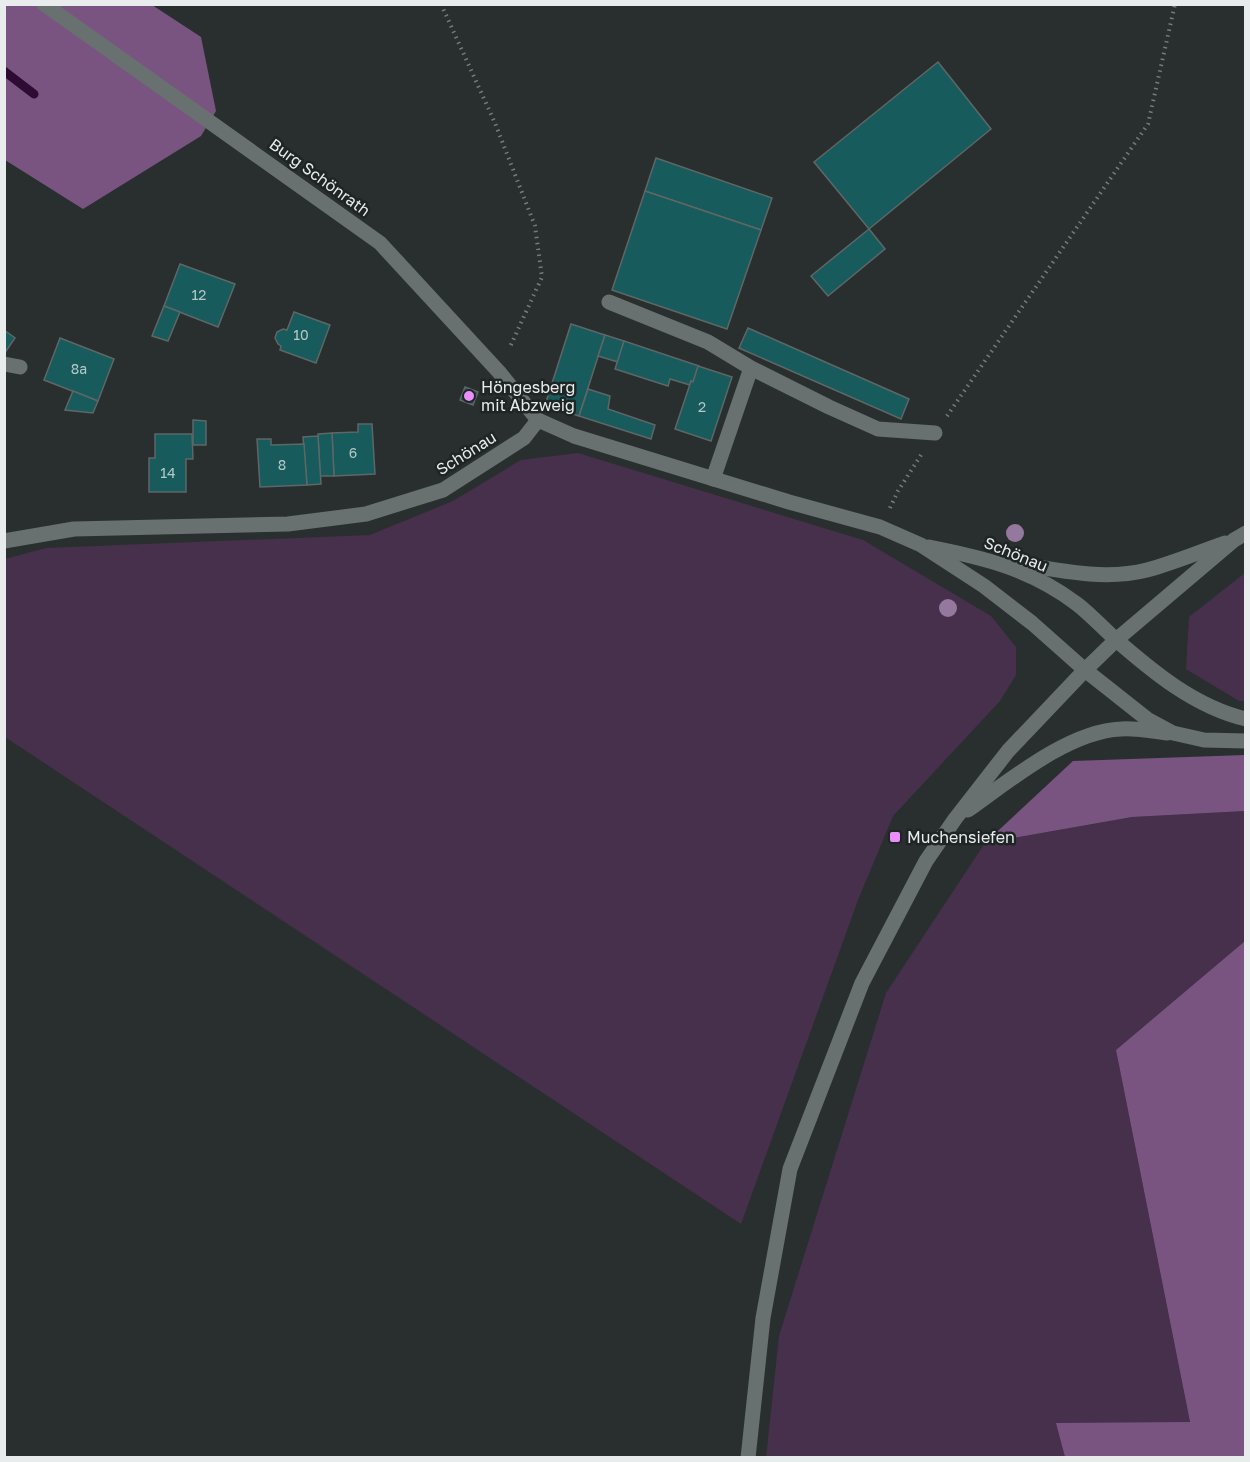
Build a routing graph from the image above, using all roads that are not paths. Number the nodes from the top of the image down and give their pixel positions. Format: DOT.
graph roads {
  1 [pos="44,4"];
  2 [pos="609,302"];
  3 [pos="751,368"];
  4 [pos="538,420"];
  5 [pos="935,433"];
  6 [pos="713,478"];
  7 [pos="1240,537"];
  8 [pos="4,541"];
  9 [pos="921,545"];
  10 [pos="985,558"];
  11 [pos="1116,640"];
  12 [pos="1085,670"];
  13 [pos="1245,719"];
  14 [pos="1173,733"];
  15 [pos="1245,741"];
  16 [pos="955,819"];
  17 [pos="748,1458"];
  1 -- 4 [label="street, Burg Schönrath"];
  2 -- 3 [label="street"];
  3 -- 5 [label="street"];
  3 -- 6 [label="street"];
  4 -- 6 [label="street, Schönau"];
  4 -- 8 [label="street, Schönau"];
  6 -- 9 [label="street, Schönau"];
  7 -- 10 [label="street"];
  7 -- 11 [label="street"];
  9 -- 10 [label="street, Schönau"];
  9 -- 12 [label="street, Schönau"];
  10 -- 11 [label="street, Schönau"];
  11 -- 12 [label="street"];
  11 -- 13 [label="street, Schönau"];
  12 -- 14 [label="street, Schönau"];
  12 -- 16 [label="street"];
  14 -- 15 [label="street"];
  14 -- 16 [label="street"];
  16 -- 17 [label="street"];
}
